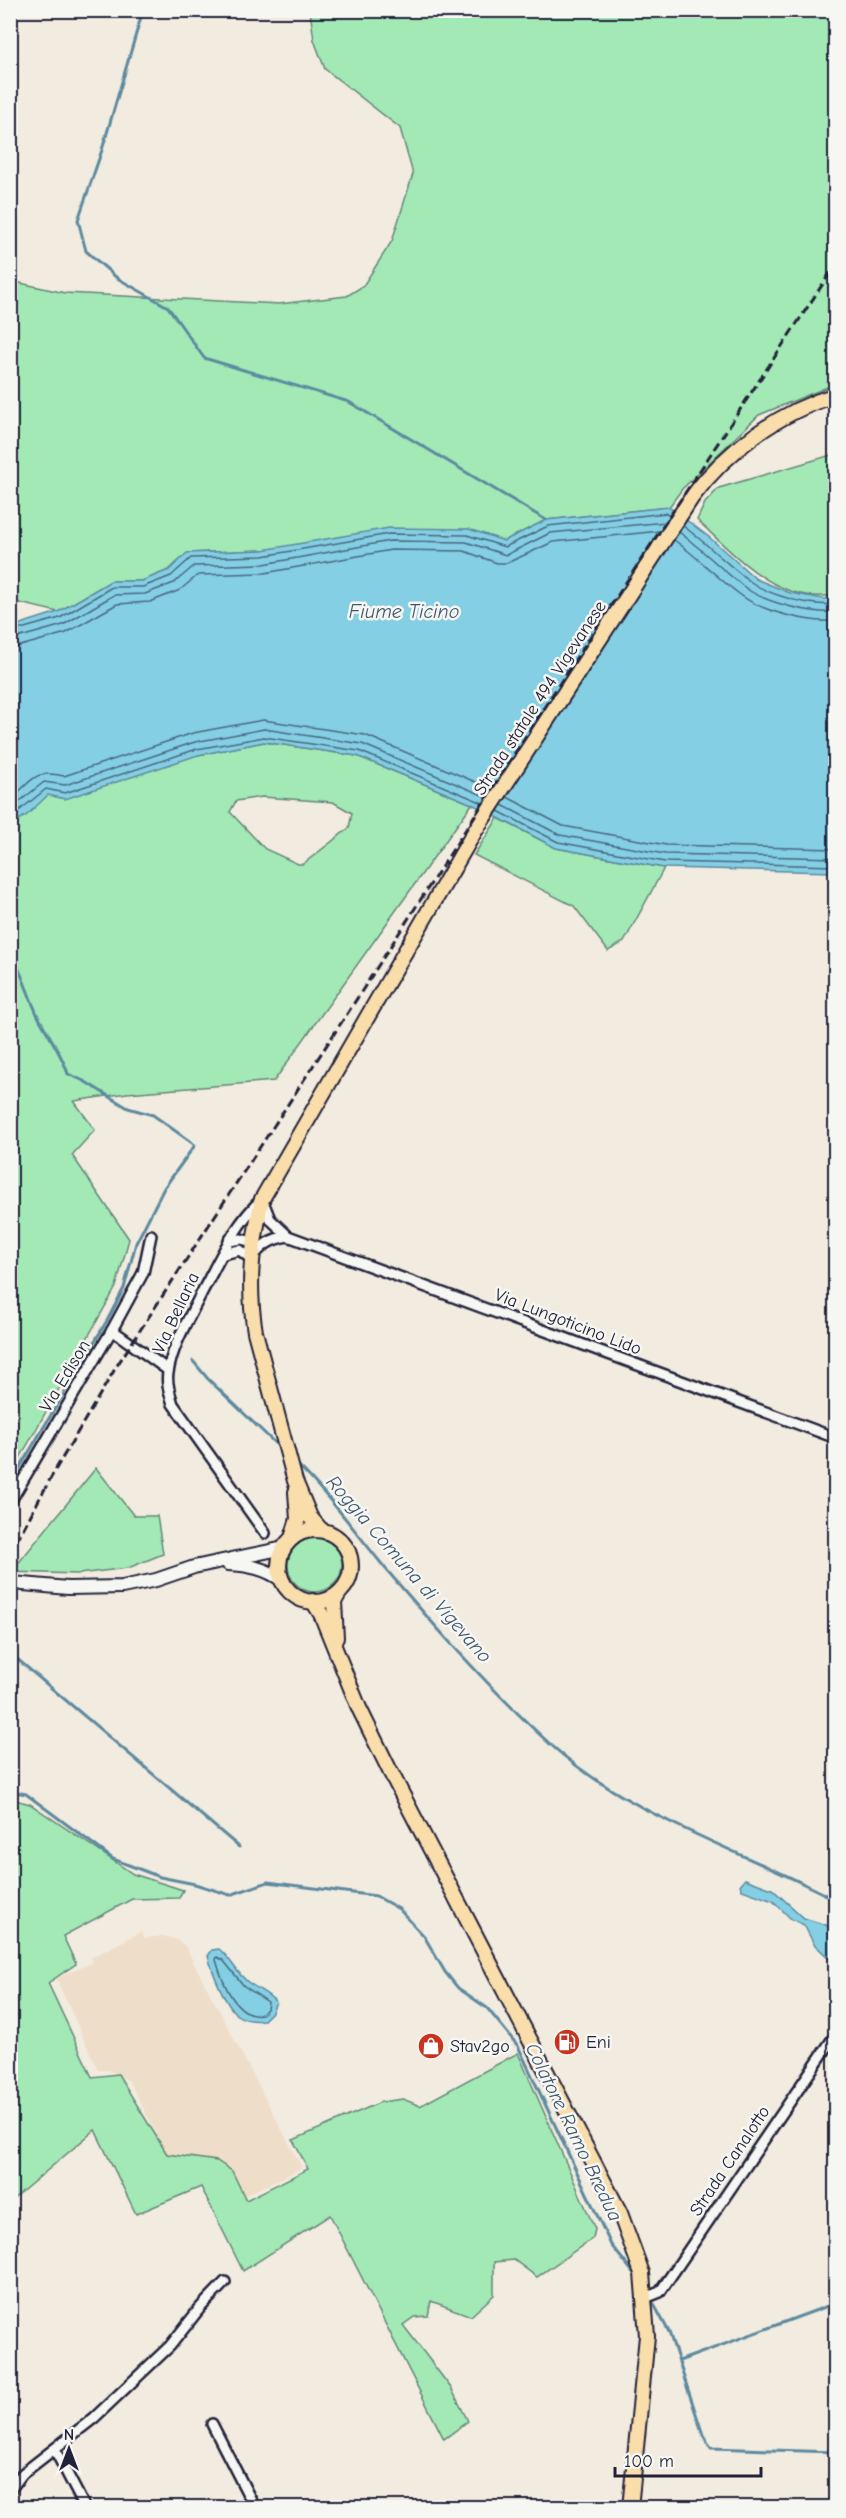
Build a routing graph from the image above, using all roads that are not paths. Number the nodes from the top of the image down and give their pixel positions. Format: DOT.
graph roads {
  1 [pos="836,395"];
  2 [pos="262,1199"];
  3 [pos="151,1235"];
  4 [pos="288,1236"];
  5 [pos="229,1241"];
  6 [pos="252,1253"];
  7 [pos="222,1254"];
  8 [pos="112,1330"];
  9 [pos="168,1370"];
  10 [pos="836,1438"];
  11 [pos="295,1481"];
  12 [pos="10,1502"];
  13 [pos="321,1530"];
  14 [pos="265,1533"];
  15 [pos="288,1543"];
  16 [pos="215,1563"];
  17 [pos="283,1581"];
  18 [pos="12,1583"];
  19 [pos="339,1593"];
  20 [pos="313,1601"];
  21 [pos="347,1678"];
  22 [pos="836,2034"];
  23 [pos="225,2282"];
  24 [pos="648,2296"];
  25 [pos="212,2424"];
  26 [pos="55,2450"];
  27 [pos="10,2490"];
  28 [pos="632,2503"];
  29 [pos="85,2508"];
  30 [pos="255,2508"];
  1 -- 2 [label="main road, Strada statale 494 Vigevanese"];
  2 -- 4 [label="street"];
  2 -- 5 [label="street, Via Bellaria"];
  2 -- 6 [label="main road, Strada statale 494 Vigevanese"];
  3 -- 8 [label="street, Via Edison"];
  4 -- 6 [label="street"];
  4 -- 10 [label="street, Via Lungoticino Lido"];
  5 -- 6 [label="street"];
  5 -- 7 [label="street, Via Bellaria"];
  6 -- 7 [label="street"];
  6 -- 11 [label="main road, Strada statale 494 Vigevanese"];
  7 -- 9 [label="street, Via Bellaria"];
  8 -- 9 [label="street, Via Edison"];
  8 -- 12 [label="street, Via Edison"];
  9 -- 14 [label="street, Via Bellaria"];
  11 -- 13 [label="main road"];
  11 -- 15 [label="main road"];
  13 -- 15 [label="main road"];
  13 -- 19 [label="main road"];
  15 -- 16 [label="main road"];
  15 -- 17 [label="main road"];
  16 -- 17 [label="main road"];
  16 -- 18 [label="main road"];
  17 -- 20 [label="main road"];
  19 -- 20 [label="main road"];
  19 -- 21 [label="main road"];
  20 -- 21 [label="main road"];
  21 -- 24 [label="main road"];
  22 -- 24 [label="street, Strada Canalotto"];
  23 -- 26 [label="street"];
  24 -- 28 [label="main road"];
  25 -- 30 [label="street"];
  26 -- 27 [label="street"];
  26 -- 29 [label="street"];
}
